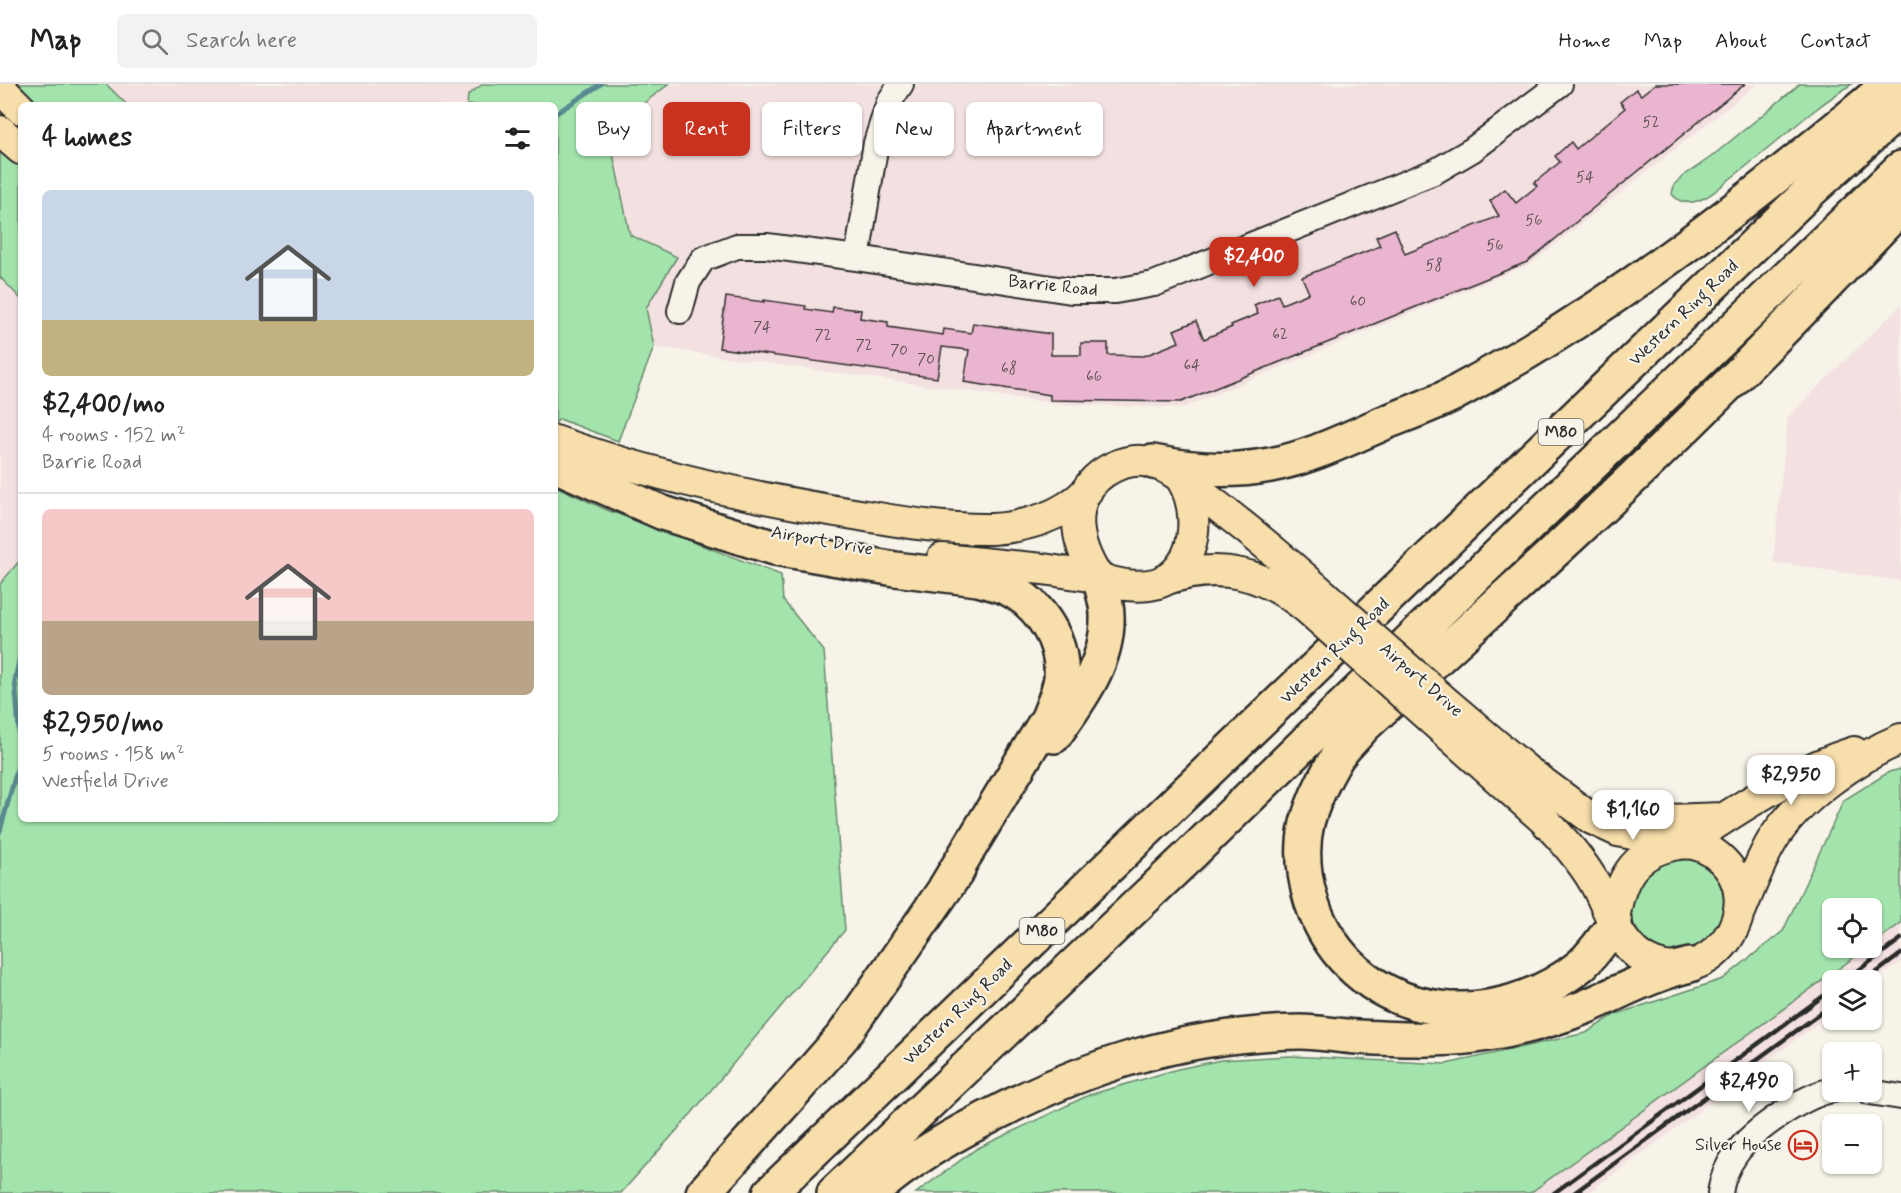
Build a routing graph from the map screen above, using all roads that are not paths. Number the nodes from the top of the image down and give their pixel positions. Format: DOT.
graph roads {
  1 [pos="901,84"];
  2 [pos="1889,84"];
  3 [pos="1548,87"];
  4 [pos="0,88"];
  5 [pos="18,106"];
  6 [pos="1901,109"];
  7 [pos="0,131"];
  8 [pos="18,146"];
  9 [pos="1901,168"];
  10 [pos="1901,207"];
  11 [pos="857,258"];
  12 [pos="680,312"];
  13 [pos="559,459"];
  14 [pos="1153,462"];
  15 [pos="1181,478"];
  16 [pos="1087,490"];
  17 [pos="1098,578"];
  18 [pos="1164,580"];
  19 [pos="1317,602"];
  20 [pos="1440,712"];
  21 [pos="1894,742"];
  22 [pos="1552,791"];
  23 [pos="1725,818"];
  24 [pos="1684,844"];
  25 [pos="945,888"];
  26 [pos="1737,918"];
  27 [pos="1614,922"];
  28 [pos="1690,965"];
  29 [pos="1822,1093"];
  30 [pos="1882,1094"];
  31 [pos="1901,1097"];
  32 [pos="702,1193"];
  33 [pos="770,1193"];
  34 [pos="834,1193"];
  35 [pos="872,1193"];
  36 [pos="1720,1193"];
  1 -- 11 [label="street"];
  2 -- 14 [label="highway"];
  3 -- 11 [label="street, Barrie Road"];
  4 -- 5 [label="main road"];
  6 -- 33 [label="highway, Western Ring Road / M80"];
  7 -- 8 [label="main road"];
  9 -- 34 [label="highway, M80"];
  10 -- 27 [label="highway"];
  11 -- 12 [label="street, Barrie Road"];
  13 -- 16 [label="main road, Airport Drive"];
  13 -- 17 [label="main road, Airport Drive"];
  13 -- 25 [label="highway"];
  14 -- 15 [label="main road"];
  14 -- 16 [label="main road"];
  15 -- 18 [label="main road"];
  15 -- 19 [label="main road, Airport Drive"];
  16 -- 17 [label="main road"];
  17 -- 18 [label="main road"];
  17 -- 25 [label="highway"];
  18 -- 19 [label="main road, Airport Drive"];
  19 -- 20 [label="main road, Airport Drive, bridge"];
  20 -- 22 [label="main road, Airport Drive"];
  20 -- 27 [label="main road, Airport Drive"];
  21 -- 23 [label="main road"];
  21 -- 26 [label="main road"];
  22 -- 23 [label="main road"];
  22 -- 24 [label="main road, Airport Drive"];
  23 -- 24 [label="main road"];
  24 -- 26 [label="main road"];
  24 -- 27 [label="main road"];
  25 -- 32 [label="highway"];
  26 -- 28 [label="main road"];
  27 -- 28 [label="main road"];
  28 -- 35 [label="highway"];
  29 -- 36 [label="street"];
  30 -- 31 [label="street"];
}
